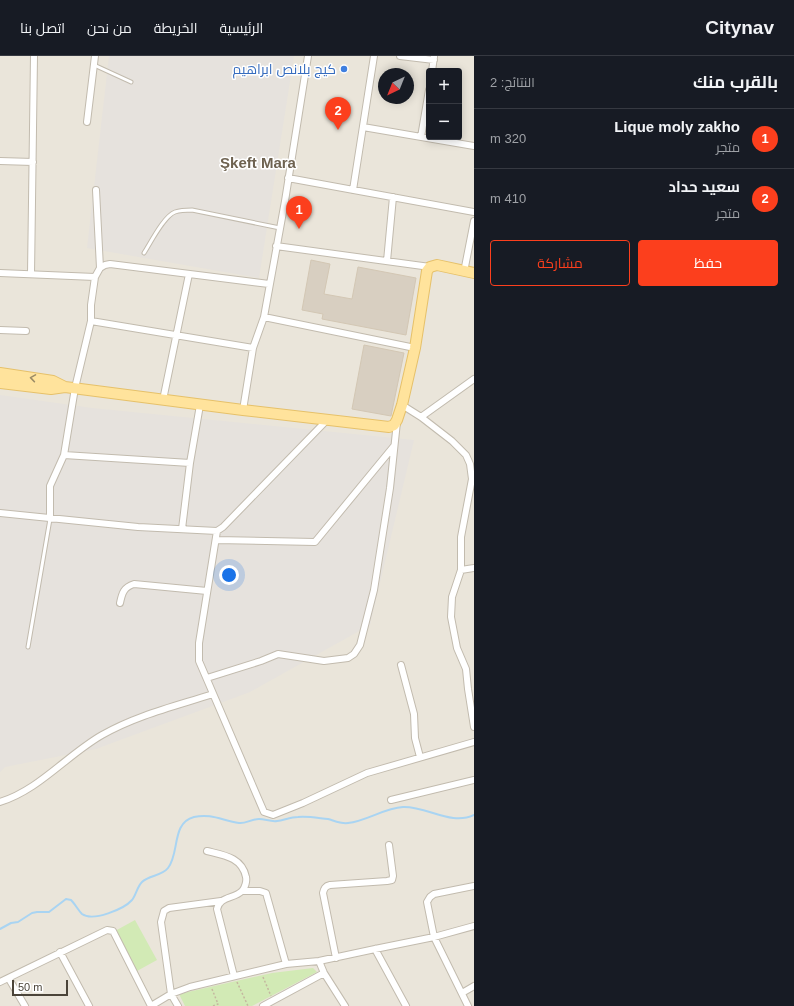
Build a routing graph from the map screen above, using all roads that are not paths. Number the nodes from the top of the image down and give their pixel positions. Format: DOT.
graph roads {
  1 [pos="34,56"];
  2 [pos="95,56"];
  3 [pos="308,56"];
  4 [pos="374,56"];
  5 [pos="400,56"];
  6 [pos="434,58"];
  7 [pos="94,65"];
  8 [pos="432,68"];
  9 [pos="131,82"];
  10 [pos="427,104"];
  11 [pos="87,122"];
  12 [pos="363,127"];
  13 [pos="421,137"];
  14 [pos="474,146"];
  15 [pos="0,161"];
  16 [pos="33,162"];
  17 [pos="288,178"];
  18 [pos="96,190"];
  19 [pos="353,190"];
  20 [pos="393,197"];
  21 [pos="474,212"];
  22 [pos="474,221"];
  23 [pos="280,228"];
  24 [pos="276,246"];
  25 [pos="144,253"];
  26 [pos="387,261"];
  27 [pos="100,268"];
  28 [pos="430,268"];
  29 [pos="469,272"];
  30 [pos="0,273"];
  31 [pos="31,274"];
  32 [pos="189,274"];
  33 [pos="95,277"];
  34 [pos="269,284"];
  35 [pos="264,317"];
  36 [pos="91,321"];
  37 [pos="0,330"];
  38 [pos="26,331"];
  39 [pos="177,336"];
  40 [pos="253,348"];
  41 [pos="415,348"];
  42 [pos="0,373"];
  43 [pos="474,378"];
  44 [pos="0,383"];
  45 [pos="70,387"];
  46 [pos="164,400"];
  47 [pos="200,404"];
  48 [pos="402,405"];
  49 [pos="243,410"];
  50 [pos="421,417"];
  51 [pos="327,420"];
  52 [pos="397,420"];
  53 [pos="394,446"];
  54 [pos="64,455"];
  55 [pos="190,463"];
  56 [pos="0,513"];
  57 [pos="50,519"];
  58 [pos="182,529"];
  59 [pos="217,531"];
  60 [pos="216,540"];
  61 [pos="474,568"];
  62 [pos="461,570"];
  63 [pos="207,591"];
  64 [pos="120,603"];
  65 [pos="28,647"];
  66 [pos="401,665"];
  67 [pos="207,678"];
  68 [pos="213,694"];
  69 [pos="474,727"];
  70 [pos="474,742"];
  71 [pos="420,757"];
  72 [pos="474,780"];
  73 [pos="391,800"];
  74 [pos="0,802"];
  75 [pos="389,845"];
  76 [pos="207,851"];
  77 [pos="474,886"];
  78 [pos="242,891"];
  79 [pos="222,901"];
  80 [pos="474,926"];
  81 [pos="434,937"];
  82 [pos="376,949"];
  83 [pos="60,952"];
  84 [pos="336,958"];
  85 [pos="319,961"];
  86 [pos="286,964"];
  87 [pos="324,973"];
  88 [pos="234,976"];
  89 [pos="9,978"];
  90 [pos="0,982"];
  91 [pos="474,986"];
  92 [pos="462,993"];
  93 [pos="172,994"];
  94 [pos="25,1006"];
  95 [pos="89,1006"];
  96 [pos="151,1006"];
  97 [pos="178,1006"];
  98 [pos="264,1006"];
  99 [pos="345,1006"];
  100 [pos="406,1006"];
  101 [pos="468,1006"];
  1 -- 16 [label="street"];
  2 -- 7 [label="street"];
  3 -- 17 [label="street"];
  4 -- 12 [label="street"];
  5 -- 6 [label="street"];
  6 -- 8 [label="street"];
  7 -- 9 [label="lane"];
  7 -- 11 [label="street"];
  10 -- 13 [label="street"];
  12 -- 13 [label="street"];
  12 -- 19 [label="street"];
  13 -- 14 [label="street"];
  15 -- 16 [label="street"];
  16 -- 31 [label="street"];
  17 -- 19 [label="street"];
  17 -- 23 [label="street"];
  18 -- 27 [label="street"];
  19 -- 20 [label="street"];
  20 -- 21 [label="street"];
  20 -- 26 [label="street"];
  22 -- 29 [label="street"];
  23 -- 24 [label="street"];
  23 -- 25 [label="lane"];
  24 -- 26 [label="street"];
  24 -- 34 [label="street"];
  26 -- 28 [label="street"];
  27 -- 32 [label="street"];
  27 -- 33 [label="street"];
  28 -- 29 [label="main road"];
  28 -- 41 [label="main road"];
  30 -- 31 [label="street"];
  31 -- 33 [label="street"];
  32 -- 34 [label="street"];
  32 -- 39 [label="street"];
  33 -- 36 [label="street"];
  34 -- 35 [label="street"];
  35 -- 40 [label="street"];
  35 -- 41 [label="street"];
  36 -- 39 [label="street"];
  36 -- 45 [label="street"];
  37 -- 38 [label="street"];
  39 -- 40 [label="street"];
  39 -- 46 [label="street"];
  40 -- 49 [label="street"];
  41 -- 48 [label="main road"];
  45 -- 42 [label="main road, one-way"];
  43 -- 50 [label="street"];
  44 -- 45 [label="main road"];
  45 -- 46 [label="main road"];
  45 -- 54 [label="street"];
  46 -- 47 [label="main road"];
  47 -- 49 [label="main road"];
  47 -- 55 [label="street"];
  48 -- 50 [label="street"];
  48 -- 52 [label="main road"];
  49 -- 51 [label="main road"];
  50 -- 62 [label="street"];
  51 -- 52 [label="main road"];
  51 -- 59 [label="street"];
  52 -- 53 [label="street"];
  53 -- 60 [label="street"];
  53 -- 67 [label="street"];
  54 -- 55 [label="street"];
  54 -- 57 [label="street"];
  55 -- 58 [label="street"];
  56 -- 57 [label="street"];
  57 -- 58 [label="street"];
  57 -- 65 [label="lane"];
  58 -- 59 [label="street"];
  59 -- 60 [label="street"];
  60 -- 63 [label="street"];
  61 -- 62 [label="street"];
  62 -- 69 [label="street"];
  63 -- 64 [label="street"];
  63 -- 67 [label="street"];
  66 -- 71 [label="street"];
  67 -- 68 [label="street"];
  68 -- 71 [label="street"];
  68 -- 74 [label="street"];
  70 -- 71 [label="street"];
  72 -- 73 [label="street"];
  75 -- 84 [label="street"];
  76 -- 78 [label="street"];
  77 -- 81 [label="street"];
  78 -- 79 [label="street"];
  78 -- 86 [label="street"];
  79 -- 88 [label="street"];
  79 -- 93 [label="street"];
  80 -- 81 [label="street"];
  81 -- 82 [label="street"];
  81 -- 92 [label="street"];
  82 -- 84 [label="street"];
  82 -- 100 [label="street"];
  83 -- 89 [label="street"];
  83 -- 95 [label="street"];
  83 -- 96 [label="street"];
  84 -- 85 [label="street"];
  85 -- 86 [label="street"];
  85 -- 87 [label="street"];
  86 -- 88 [label="street"];
  87 -- 98 [label="street"];
  87 -- 99 [label="street"];
  88 -- 93 [label="street"];
  89 -- 90 [label="street"];
  89 -- 94 [label="street"];
  91 -- 92 [label="street"];
  92 -- 101 [label="street"];
  93 -- 96 [label="street"];
  93 -- 97 [label="street"];
}
